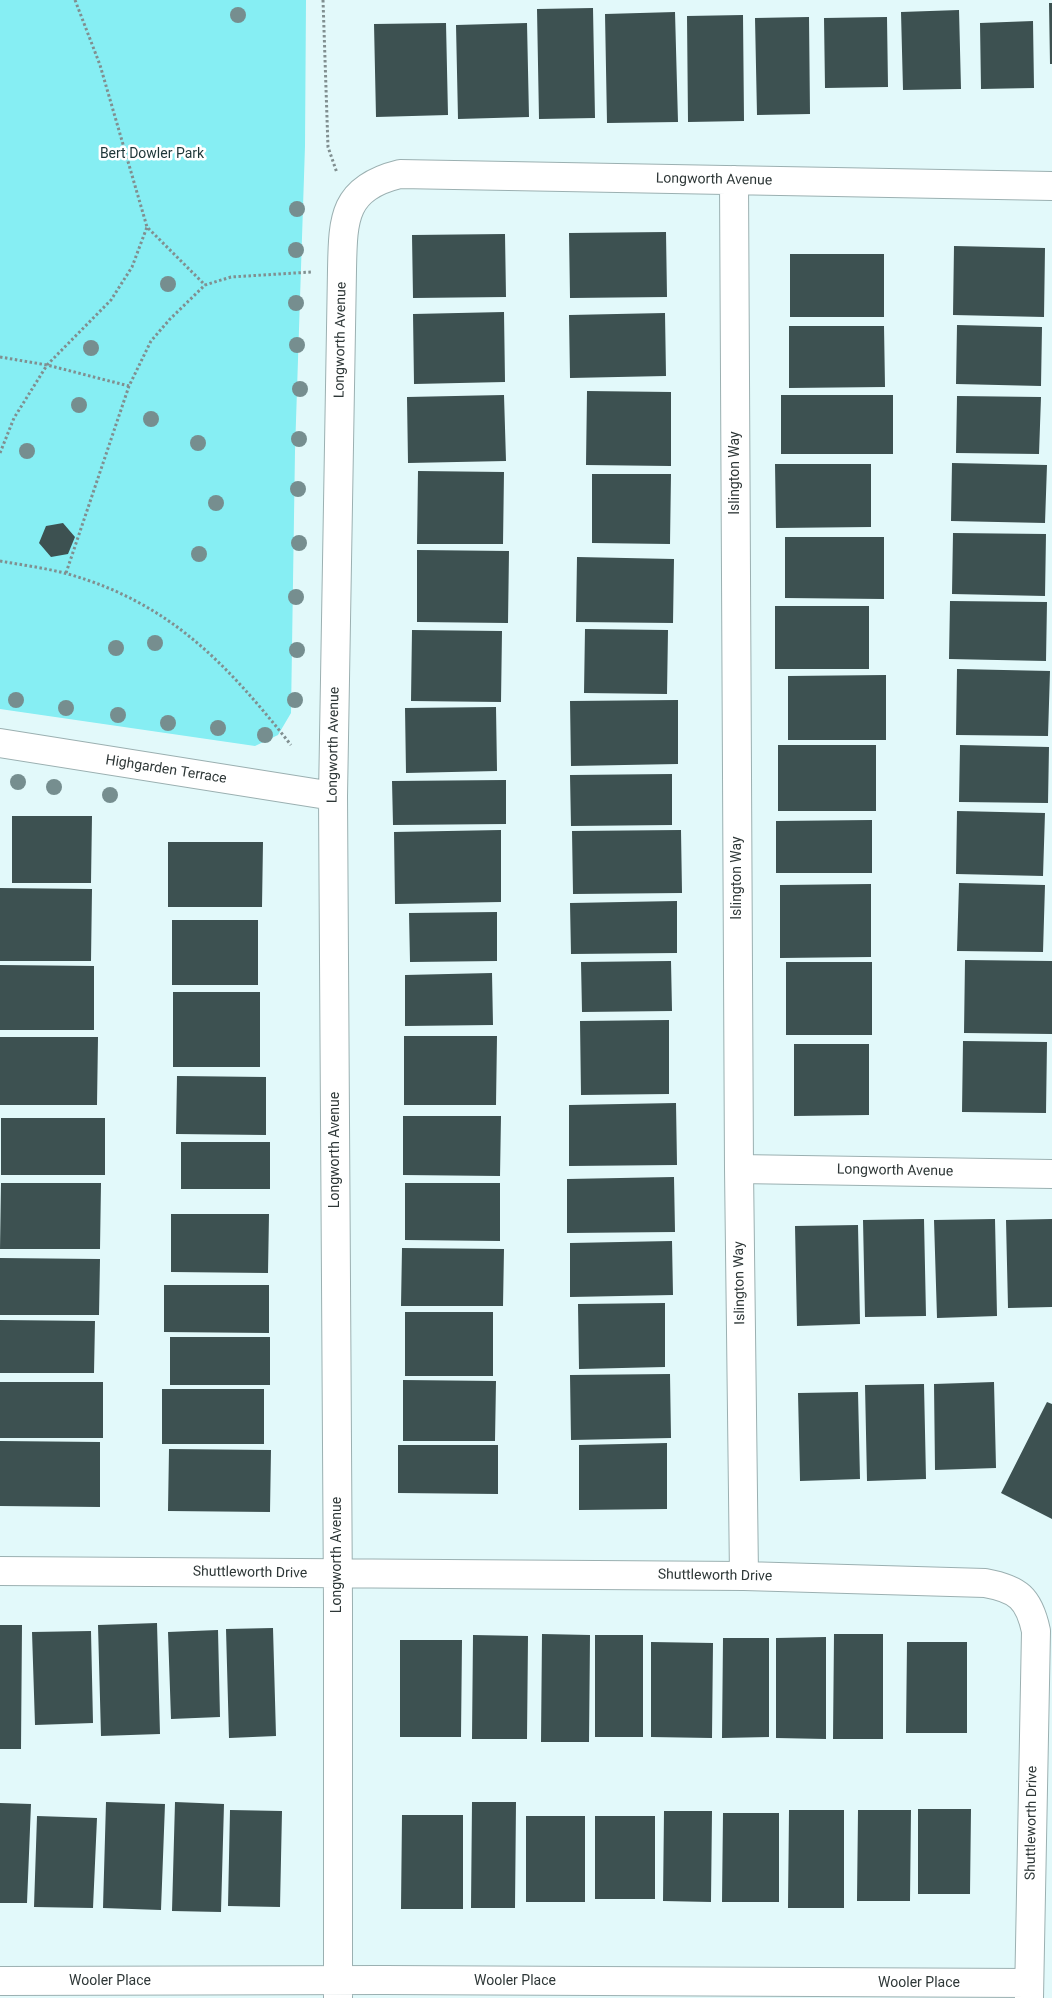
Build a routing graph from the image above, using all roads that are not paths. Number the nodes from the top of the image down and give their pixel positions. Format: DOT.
graph roads {
  1 [pos="734,180"];
  2 [pos="1052,186"];
  3 [pos="0,743"];
  4 [pos="332,796"];
  5 [pos="739,1168"];
  6 [pos="1052,1174"];
  7 [pos="0,1571"];
  8 [pos="337,1574"];
  9 [pos="744,1576"];
  10 [pos="0,1981"];
  11 [pos="338,1989"];
  12 [pos="1029,1990"];
  1 -- 2 [label="street, Longworth Avenue"];
  1 -- 4 [label="street, Longworth Avenue"];
  1 -- 5 [label="street, Islington Way"];
  3 -- 4 [label="street, Highgarden Terrace"];
  4 -- 8 [label="street, Longworth Avenue"];
  5 -- 6 [label="street, Longworth Avenue"];
  5 -- 9 [label="street, Islington Way"];
  7 -- 8 [label="street, Shuttleworth Drive"];
  8 -- 9 [label="street, Shuttleworth Drive"];
  8 -- 11 [label="street, Longworth Avenue"];
  9 -- 12 [label="street, Shuttleworth Drive"];
  10 -- 11 [label="street, Wooler Place"];
  11 -- 12 [label="street, Wooler Place"];
}
